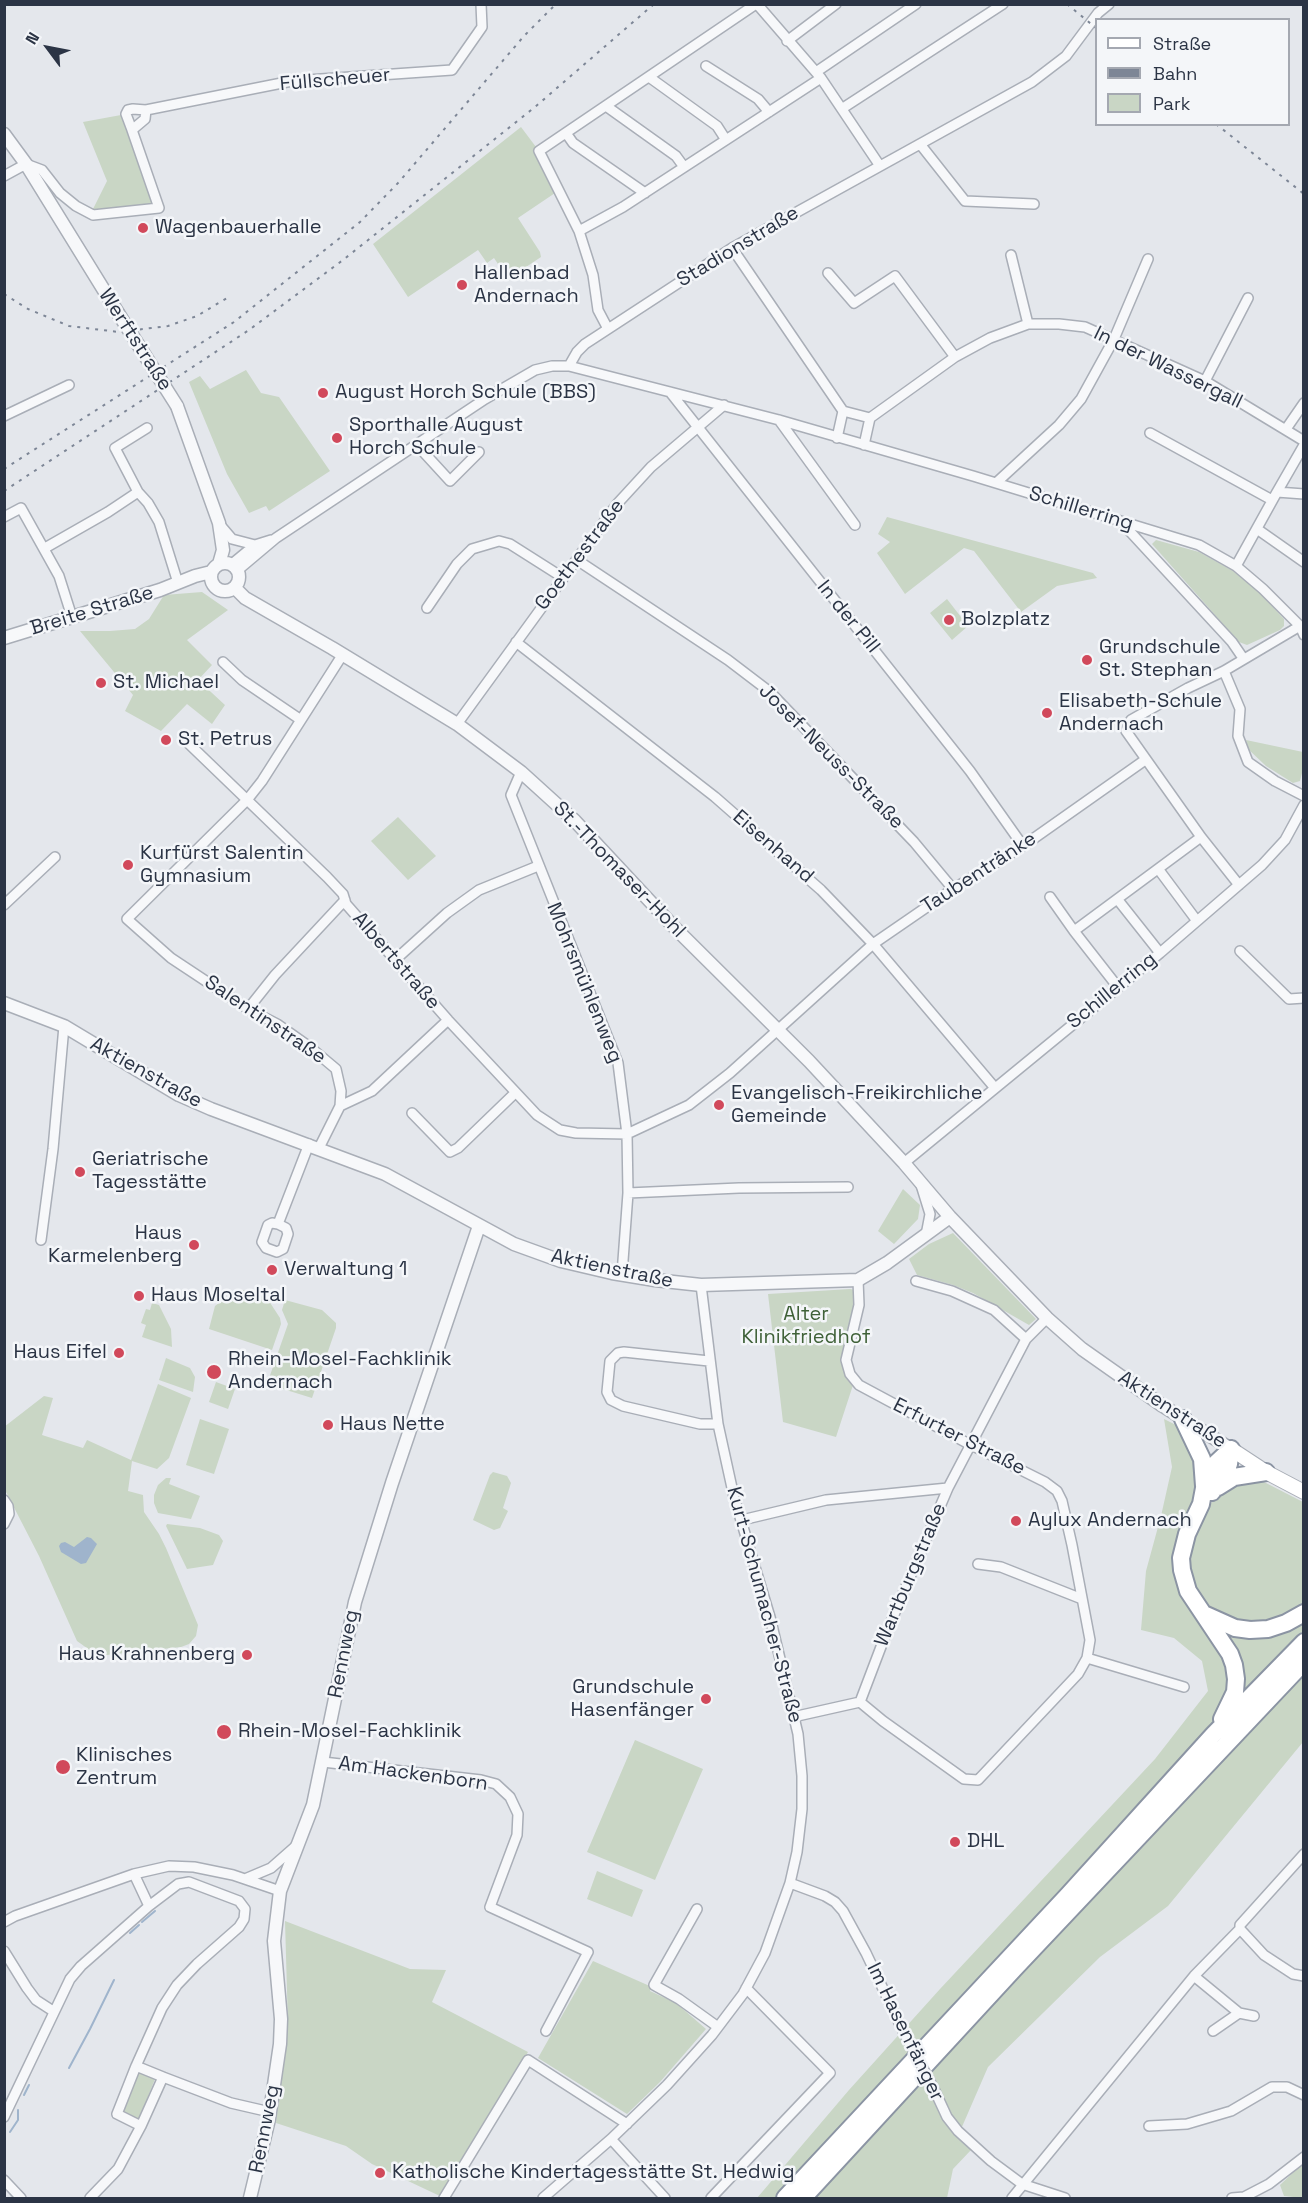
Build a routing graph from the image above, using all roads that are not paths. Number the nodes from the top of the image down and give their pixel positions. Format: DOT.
graph roads {
  1 [pos="481,4"];
  2 [pos="757,4"];
  3 [pos="836,4"];
  4 [pos="916,4"];
  5 [pos="1003,4"];
  6 [pos="1109,4"];
  7 [pos="787,41"];
  8 [pos="706,66"];
  9 [pos="818,75"];
  10 [pos="649,77"];
  11 [pos="606,106"];
  12 [pos="843,108"];
  13 [pos="146,110"];
  14 [pos="769,112"];
  15 [pos="132,130"];
  16 [pos="566,133"];
  17 [pos="4,134"];
  18 [pos="726,140"];
  19 [pos="920,144"];
  20 [pos="26,164"];
  21 [pos="880,166"];
  22 [pos="684,167"];
  23 [pos="4,176"];
  24 [pos="645,193"];
  25 [pos="1034,204"];
  26 [pos="579,231"];
  27 [pos="732,248"];
  28 [pos="1011,255"];
  29 [pos="1148,259"];
  30 [pos="828,273"];
  31 [pos="1248,298"];
  32 [pos="1028,324"];
  33 [pos="608,329"];
  34 [pos="1114,339"];
  35 [pos="955,357"];
  36 [pos="569,366"];
  37 [pos="1205,381"];
  38 [pos="69,385"];
  39 [pos="670,392"];
  40 [pos="1304,403"];
  41 [pos="724,405"];
  42 [pos="843,411"];
  43 [pos="4,416"];
  44 [pos="870,418"];
  45 [pos="779,420"];
  46 [pos="147,428"];
  47 [pos="697,428"];
  48 [pos="1286,429"];
  49 [pos="1150,433"];
  50 [pos="837,438"];
  51 [pos="1304,441"];
  52 [pos="417,445"];
  53 [pos="864,445"];
  54 [pos="1304,445"];
  55 [pos="480,452"];
  56 [pos="996,483"];
  57 [pos="138,492"];
  58 [pos="1304,494"];
  59 [pos="1275,496"];
  60 [pos="4,517"];
  61 [pos="219,523"];
  62 [pos="1122,523"];
  63 [pos="855,525"];
  64 [pos="1257,529"];
  65 [pos="227,535"];
  66 [pos="276,538"];
  67 [pos="255,545"];
  68 [pos="45,548"];
  69 [pos="577,560"];
  70 [pos="1304,562"];
  71 [pos="1236,566"];
  72 [pos="224,570"];
  73 [pos="562,577"];
  74 [pos="177,579"];
  75 [pos="235,588"];
  76 [pos="427,608"];
  77 [pos="72,617"];
  78 [pos="1302,631"];
  79 [pos="4,638"];
  80 [pos="516,642"];
  81 [pos="343,654"];
  82 [pos="1243,658"];
  83 [pos="223,662"];
  84 [pos="1224,671"];
  85 [pos="301,720"];
  86 [pos="457,724"];
  87 [pos="186,741"];
  88 [pos="1145,760"];
  89 [pos="521,772"];
  90 [pos="1304,796"];
  91 [pos="247,800"];
  92 [pos="1304,805"];
  93 [pos="1201,837"];
  94 [pos="1023,846"];
  95 [pos="55,857"];
  96 [pos="538,866"];
  97 [pos="1159,870"];
  98 [pos="1239,885"];
  99 [pos="953,889"];
  100 [pos="1050,897"];
  101 [pos="345,900"];
  102 [pos="1119,900"];
  103 [pos="4,905"];
  104 [pos="1197,921"];
  105 [pos="1074,931"];
  106 [pos="873,944"];
  107 [pos="1240,951"];
  108 [pos="1160,953"];
  109 [pos="395,960"];
  110 [pos="1117,986"];
  111 [pos="1304,998"];
  112 [pos="4,1003"];
  113 [pos="4,1009"];
  114 [pos="18,1009"];
  115 [pos="248,1009"];
  116 [pos="447,1020"];
  117 [pos="63,1026"];
  118 [pos="777,1030"];
  119 [pos="995,1088"];
  120 [pos="515,1093"];
  121 [pos="340,1106"];
  122 [pos="412,1113"];
  123 [pos="627,1134"];
  124 [pos="314,1146"];
  125 [pos="904,1163"];
  126 [pos="920,1183"];
  127 [pos="848,1187"];
  128 [pos="628,1193"];
  129 [pos="950,1217"];
  130 [pos="278,1224"];
  131 [pos="479,1226"];
  132 [pos="926,1235"];
  133 [pos="41,1240"];
  134 [pos="622,1274"];
  135 [pos="858,1280"];
  136 [pos="916,1281"];
  137 [pos="701,1285"];
  138 [pos="1047,1318"];
  139 [pos="1026,1339"];
  140 [pos="709,1361"];
  141 [pos="1183,1419"];
  142 [pos="718,1424"];
  143 [pos="969,1444"];
  144 [pos="1231,1449"];
  145 [pos="1266,1472"];
  146 [pos="948,1488"];
  147 [pos="1304,1492"];
  148 [pos="1207,1493"];
  149 [pos="4,1500"];
  150 [pos="742,1520"];
  151 [pos="4,1524"];
  152 [pos="978,1564"];
  153 [pos="1082,1599"];
  154 [pos="1203,1613"];
  155 [pos="1304,1613"];
  156 [pos="1304,1642"];
  157 [pos="1087,1658"];
  158 [pos="1304,1662"];
  159 [pos="1184,1687"];
  160 [pos="860,1702"];
  161 [pos="793,1717"];
  162 [pos="1213,1735"];
  163 [pos="323,1762"];
  164 [pos="297,1844"];
  165 [pos="1304,1854"];
  166 [pos="134,1874"];
  167 [pos="245,1879"];
  168 [pos="790,1883"];
  169 [pos="280,1891"];
  170 [pos="149,1906"];
  171 [pos="697,1909"];
  172 [pos="4,1922"];
  173 [pos="1239,1929"];
  174 [pos="4,1951"];
  175 [pos="1194,1976"];
  176 [pos="1304,1976"];
  177 [pos="746,1988"];
  178 [pos="53,2011"];
  179 [pos="1239,2013"];
  180 [pos="1254,2016"];
  181 [pos="718,2027"];
  182 [pos="546,2031"];
  183 [pos="1213,2031"];
  184 [pos="136,2066"];
  185 [pos="163,2077"];
  186 [pos="1304,2095"];
  187 [pos="270,2112"];
  188 [pos="4,2117"];
  189 [pos="627,2124"];
  190 [pos="141,2126"];
  191 [pos="1149,2126"];
  192 [pos="611,2139"];
  193 [pos="1304,2157"];
  194 [pos="4,2180"];
  195 [pos="1022,2184"];
  196 [pos="543,2198"];
  197 [pos="21,2199"];
  198 [pos="90,2199"];
  199 [pos="250,2199"];
  200 [pos="444,2199"];
  201 [pos="665,2199"];
  202 [pos="711,2199"];
  203 [pos="785,2199"];
  204 [pos="803,2199"];
  205 [pos="1012,2199"];
  206 [pos="1065,2199"];
  207 [pos="1232,2199"];
  1 -- 13 [label="street, Füllscheuer"];
  2 -- 7 [label="street"];
  2 -- 10 [label="street"];
  3 -- 7 [label="street"];
  4 -- 9 [label="street"];
  5 -- 12 [label="street"];
  6 -- 19 [label="street, Stadionstraße"];
  7 -- 9 [label="street"];
  8 -- 14 [label="street"];
  9 -- 12 [label="street"];
  9 -- 14 [label="street"];
  10 -- 11 [label="street"];
  10 -- 18 [label="street"];
  11 -- 16 [label="street"];
  11 -- 22 [label="street"];
  12 -- 21 [label="street"];
  13 -- 15 [label="street"];
  13 -- 15 [label="street, Füllscheuer"];
  14 -- 18 [label="street"];
  15 -- 20 [label="street"];
  16 -- 24 [label="street"];
  16 -- 26 [label="street"];
  17 -- 20 [label="street, Werftstraße"];
  18 -- 22 [label="street"];
  19 -- 21 [label="street, Stadionstraße"];
  19 -- 25 [label="street"];
  20 -- 23 [label="street"];
  20 -- 61 [label="street, Werftstraße, bridge"];
  21 -- 27 [label="street, Stadionstraße"];
  22 -- 24 [label="street"];
  24 -- 26 [label="street"];
  26 -- 33 [label="street"];
  27 -- 33 [label="street, Stadionstraße"];
  27 -- 42 [label="street"];
  28 -- 32 [label="street"];
  29 -- 34 [label="street"];
  30 -- 35 [label="street"];
  31 -- 37 [label="street"];
  32 -- 34 [label="street, In der Wassergall"];
  32 -- 35 [label="street, In der Wassergall"];
  33 -- 36 [label="street, Stadionstraße"];
  34 -- 37 [label="street, In der Wassergall"];
  34 -- 56 [label="street"];
  35 -- 44 [label="street, In der Wassergall"];
  36 -- 39 [label="street, Schillerring"];
  36 -- 52 [label="street, Schillerring"];
  37 -- 48 [label="street, In der Wassergall"];
  38 -- 43 [label="street"];
  39 -- 41 [label="street, Schillerring"];
  39 -- 47 [label="street, In der Pill"];
  40 -- 48 [label="street"];
  41 -- 45 [label="street, Schillerring"];
  41 -- 47 [label="street, Goethestraße"];
  42 -- 44 [label="street"];
  42 -- 50 [label="street"];
  44 -- 53 [label="street"];
  45 -- 50 [label="street, Schillerring"];
  45 -- 63 [label="street"];
  46 -- 57 [label="street"];
  47 -- 69 [label="street, Goethestraße"];
  47 -- 94 [label="street, In der Pill"];
  48 -- 51 [label="street, In der Wassergall"];
  49 -- 59 [label="street"];
  50 -- 53 [label="street, Schillerring"];
  52 -- 55 [label="street"];
  52 -- 66 [label="street, Schillerring"];
  53 -- 56 [label="street, Schillerring"];
  54 -- 59 [label="street"];
  56 -- 62 [label="street, Schillerring"];
  57 -- 68 [label="street"];
  57 -- 74 [label="street"];
  58 -- 59 [label="street"];
  59 -- 64 [label="street"];
  60 -- 68 [label="street"];
  61 -- 65 [label="street"];
  61 -- 72 [label="street, Werftstraße"];
  62 -- 71 [label="street, Schillerring"];
  62 -- 82 [label="street"];
  64 -- 70 [label="street"];
  64 -- 71 [label="street"];
  65 -- 67 [label="street"];
  65 -- 72 [label="street"];
  66 -- 67 [label="street, Schillerring"];
  66 -- 72 [label="street, Schillerring"];
  67 -- 72 [label="street, Schillerring"];
  68 -- 77 [label="street"];
  69 -- 73 [label="street, Goethestraße"];
  69 -- 99 [label="street, Josef-Neuss-Straße"];
  71 -- 78 [label="street, Schillerring"];
  72 -- 74 [label="street, Breite Straße"];
  72 -- 75 [label="street"];
  72 -- 75 [label="street"];
  73 -- 76 [label="street"];
  73 -- 80 [label="street, Goethestraße"];
  74 -- 77 [label="street, Breite Straße"];
  75 -- 81 [label="street, St.-Thomaser-Hohl"];
  77 -- 79 [label="street, Breite Straße"];
  78 -- 82 [label="street"];
  80 -- 86 [label="street, Goethestraße"];
  80 -- 106 [label="street, Eisenhand"];
  81 -- 85 [label="street"];
  81 -- 86 [label="street, St.-Thomaser-Hohl"];
  82 -- 84 [label="street"];
  83 -- 85 [label="street"];
  84 -- 88 [label="street"];
  84 -- 90 [label="street"];
  85 -- 91 [label="street"];
  86 -- 89 [label="street, St.-Thomaser-Hohl"];
  87 -- 91 [label="street, Albertstraße"];
  88 -- 93 [label="street"];
  88 -- 94 [label="street, Taubentränke"];
  89 -- 96 [label="street, Mohrsmühlenweg"];
  89 -- 118 [label="street, St.-Thomaser-Hohl"];
  91 -- 101 [label="street, Albertstraße"];
  91 -- 115 [label="street, Salentinstraße"];
  92 -- 98 [label="street, Schillerring"];
  93 -- 97 [label="street"];
  93 -- 98 [label="street"];
  94 -- 99 [label="street, Taubentränke"];
  95 -- 103 [label="street"];
  96 -- 109 [label="street"];
  96 -- 123 [label="street, Mohrsmühlenweg"];
  97 -- 102 [label="street"];
  97 -- 104 [label="street"];
  98 -- 104 [label="street, Schillerring"];
  99 -- 106 [label="street, Taubentränke"];
  100 -- 105 [label="street"];
  101 -- 109 [label="street, Albertstraße"];
  101 -- 115 [label="street"];
  102 -- 105 [label="street"];
  102 -- 108 [label="street"];
  104 -- 108 [label="street, Schillerring"];
  105 -- 110 [label="street"];
  106 -- 118 [label="street, Taubentränke"];
  106 -- 119 [label="street, Eisenhand"];
  107 -- 111 [label="street"];
  108 -- 110 [label="street, Schillerring"];
  109 -- 116 [label="street, Albertstraße"];
  110 -- 119 [label="street, Schillerring"];
  112 -- 114 [label="street, Aktienstraße"];
  113 -- 114 [label="street, Aktienstraße"];
  114 -- 117 [label="street, Aktienstraße"];
  115 -- 121 [label="street, Salentinstraße"];
  116 -- 120 [label="street, Albertstraße"];
  116 -- 121 [label="street"];
  117 -- 124 [label="street, Aktienstraße"];
  117 -- 133 [label="street"];
  118 -- 123 [label="street, Taubentränke"];
  118 -- 125 [label="street, St.-Thomaser-Hohl"];
  119 -- 125 [label="street, Schillerring"];
  120 -- 122 [label="street"];
  120 -- 123 [label="street, Albertstraße"];
  121 -- 124 [label="street"];
  123 -- 128 [label="street, Mohrsmühlenweg"];
  124 -- 130 [label="street"];
  124 -- 131 [label="street, Aktienstraße"];
  125 -- 126 [label="street, St.-Thomaser-Hohl"];
  126 -- 129 [label="street, St.-Thomaser-Hohl"];
  126 -- 132 [label="street"];
  127 -- 128 [label="street"];
  128 -- 134 [label="street, Mohrsmühlenweg"];
  129 -- 132 [label="street, Aktienstraße"];
  129 -- 138 [label="street, Aktienstraße"];
  131 -- 134 [label="street, Aktienstraße"];
  131 -- 163 [label="street, Rennweg"];
  132 -- 135 [label="street, Aktienstraße"];
  134 -- 137 [label="street, Aktienstraße"];
  135 -- 137 [label="street, Aktienstraße"];
  135 -- 143 [label="street, Erfurter Straße"];
  136 -- 139 [label="street"];
  137 -- 140 [label="street, Kurt-Schumacher-Straße"];
  138 -- 139 [label="street"];
  138 -- 141 [label="street, Aktienstraße"];
  139 -- 143 [label="street, Wartburgstraße"];
  140 -- 142 [label="street, Kurt-Schumacher-Straße"];
  140 -- 142 [label="street"];
  141 -- 144 [label="street, Aktienstraße"];
  141 -- 148 [label="highway"];
  142 -- 150 [label="street, Kurt-Schumacher-Straße"];
  143 -- 146 [label="street, Wartburgstraße"];
  143 -- 153 [label="street, Erfurter Straße"];
  144 -- 145 [label="main road, Aktienstraße"];
  144 -- 148 [label="highway"];
  145 -- 147 [label="main road, Aktienstraße"];
  145 -- 148 [label="highway"];
  146 -- 150 [label="street"];
  146 -- 160 [label="street, Wartburgstraße"];
  148 -- 154 [label="highway"];
  149 -- 151 [label="street"];
  150 -- 161 [label="street, Kurt-Schumacher-Straße"];
  152 -- 153 [label="street"];
  153 -- 157 [label="street, Erfurter Straße"];
  154 -- 155 [label="highway"];
  154 -- 162 [label="highway"];
  156 -- 162 [label="highway"];
  157 -- 159 [label="street"];
  157 -- 160 [label="street"];
  158 -- 204 [label="highway"];
  160 -- 161 [label="street"];
  161 -- 168 [label="street, Kurt-Schumacher-Straße"];
  162 -- 203 [label="highway"];
  163 -- 164 [label="street, Rennweg"];
  163 -- 182 [label="street, Am Hackenborn"];
  164 -- 167 [label="street"];
  164 -- 169 [label="street, Rennweg"];
  165 -- 173 [label="street"];
  166 -- 167 [label="street"];
  166 -- 170 [label="street"];
  166 -- 172 [label="street"];
  167 -- 169 [label="street"];
  168 -- 177 [label="street, Kurt-Schumacher-Straße"];
  168 -- 195 [label="street, Im Hasenfänger, bridge"];
  169 -- 187 [label="street, Rennweg"];
  170 -- 178 [label="street"];
  170 -- 184 [label="street"];
  171 -- 181 [label="street"];
  173 -- 175 [label="street"];
  173 -- 176 [label="street"];
  174 -- 178 [label="street"];
  175 -- 179 [label="street"];
  175 -- 195 [label="street"];
  177 -- 181 [label="street, Kurt-Schumacher-Straße"];
  177 -- 202 [label="street"];
  178 -- 188 [label="street"];
  179 -- 180 [label="street"];
  179 -- 183 [label="street"];
  181 -- 189 [label="street, Kurt-Schumacher-Straße"];
  184 -- 185 [label="street"];
  184 -- 190 [label="street"];
  185 -- 187 [label="street"];
  185 -- 190 [label="street"];
  186 -- 191 [label="street"];
  187 -- 199 [label="street, Rennweg"];
  189 -- 192 [label="street, Kurt-Schumacher-Straße"];
  189 -- 200 [label="street"];
  190 -- 198 [label="street"];
  192 -- 196 [label="street, Kurt-Schumacher-Straße"];
  192 -- 201 [label="street"];
  193 -- 207 [label="street"];
  194 -- 197 [label="street"];
  195 -- 205 [label="street"];
  195 -- 206 [label="street, Im Hasenfänger"];
}
